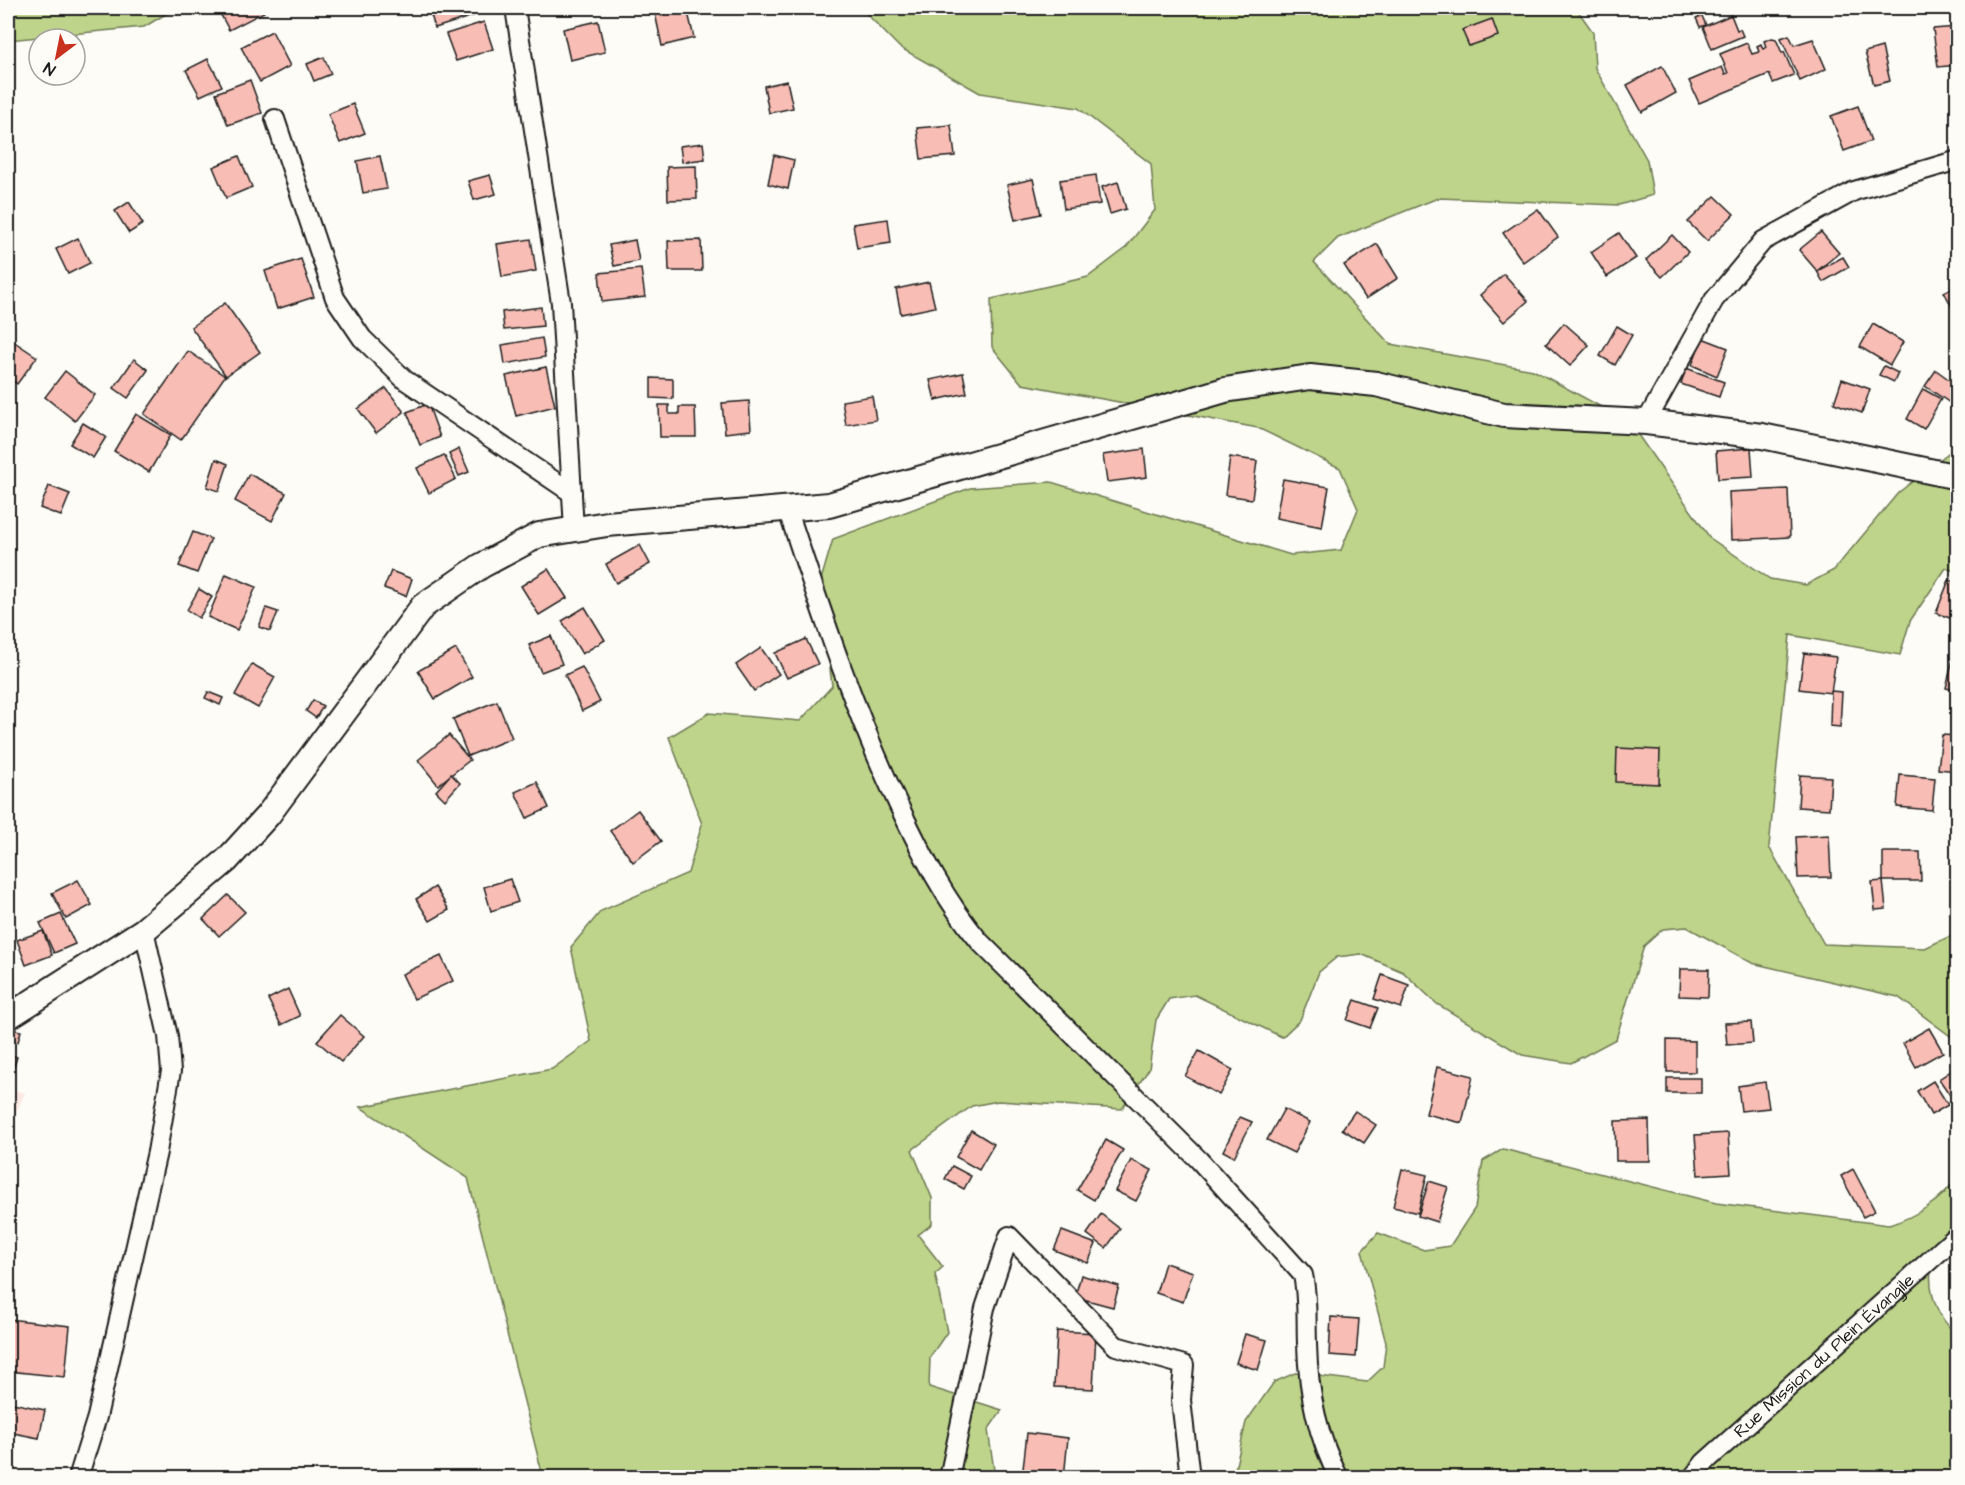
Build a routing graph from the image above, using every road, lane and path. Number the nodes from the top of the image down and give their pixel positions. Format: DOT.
graph roads {
  1 [pos="516,8"];
  2 [pos="275,119"];
  3 [pos="1958,160"];
  4 [pos="1646,422"];
  5 [pos="1958,477"];
  6 [pos="572,493"];
  7 [pos="787,508"];
  8 [pos="574,530"];
  9 [pos="144,930"];
  10 [pos="8,1017"];
  11 [pos="1958,1235"];
  12 [pos="78,1478"];
  13 [pos="949,1478"];
  14 [pos="1190,1478"];
  15 [pos="1339,1478"];
  16 [pos="1692,1478"];
  1 -- 6 [label="street"];
  2 -- 6 [label="street"];
  3 -- 4 [label="street"];
  4 -- 5 [label="street"];
  4 -- 7 [label="street"];
  6 -- 8 [label="street"];
  7 -- 8 [label="street"];
  7 -- 15 [label="street"];
  8 -- 9 [label="street"];
  9 -- 10 [label="street"];
  9 -- 12 [label="street"];
  11 -- 16 [label="street, Rue Mission du Plein Évangile"];
  13 -- 14 [label="street"];
}
